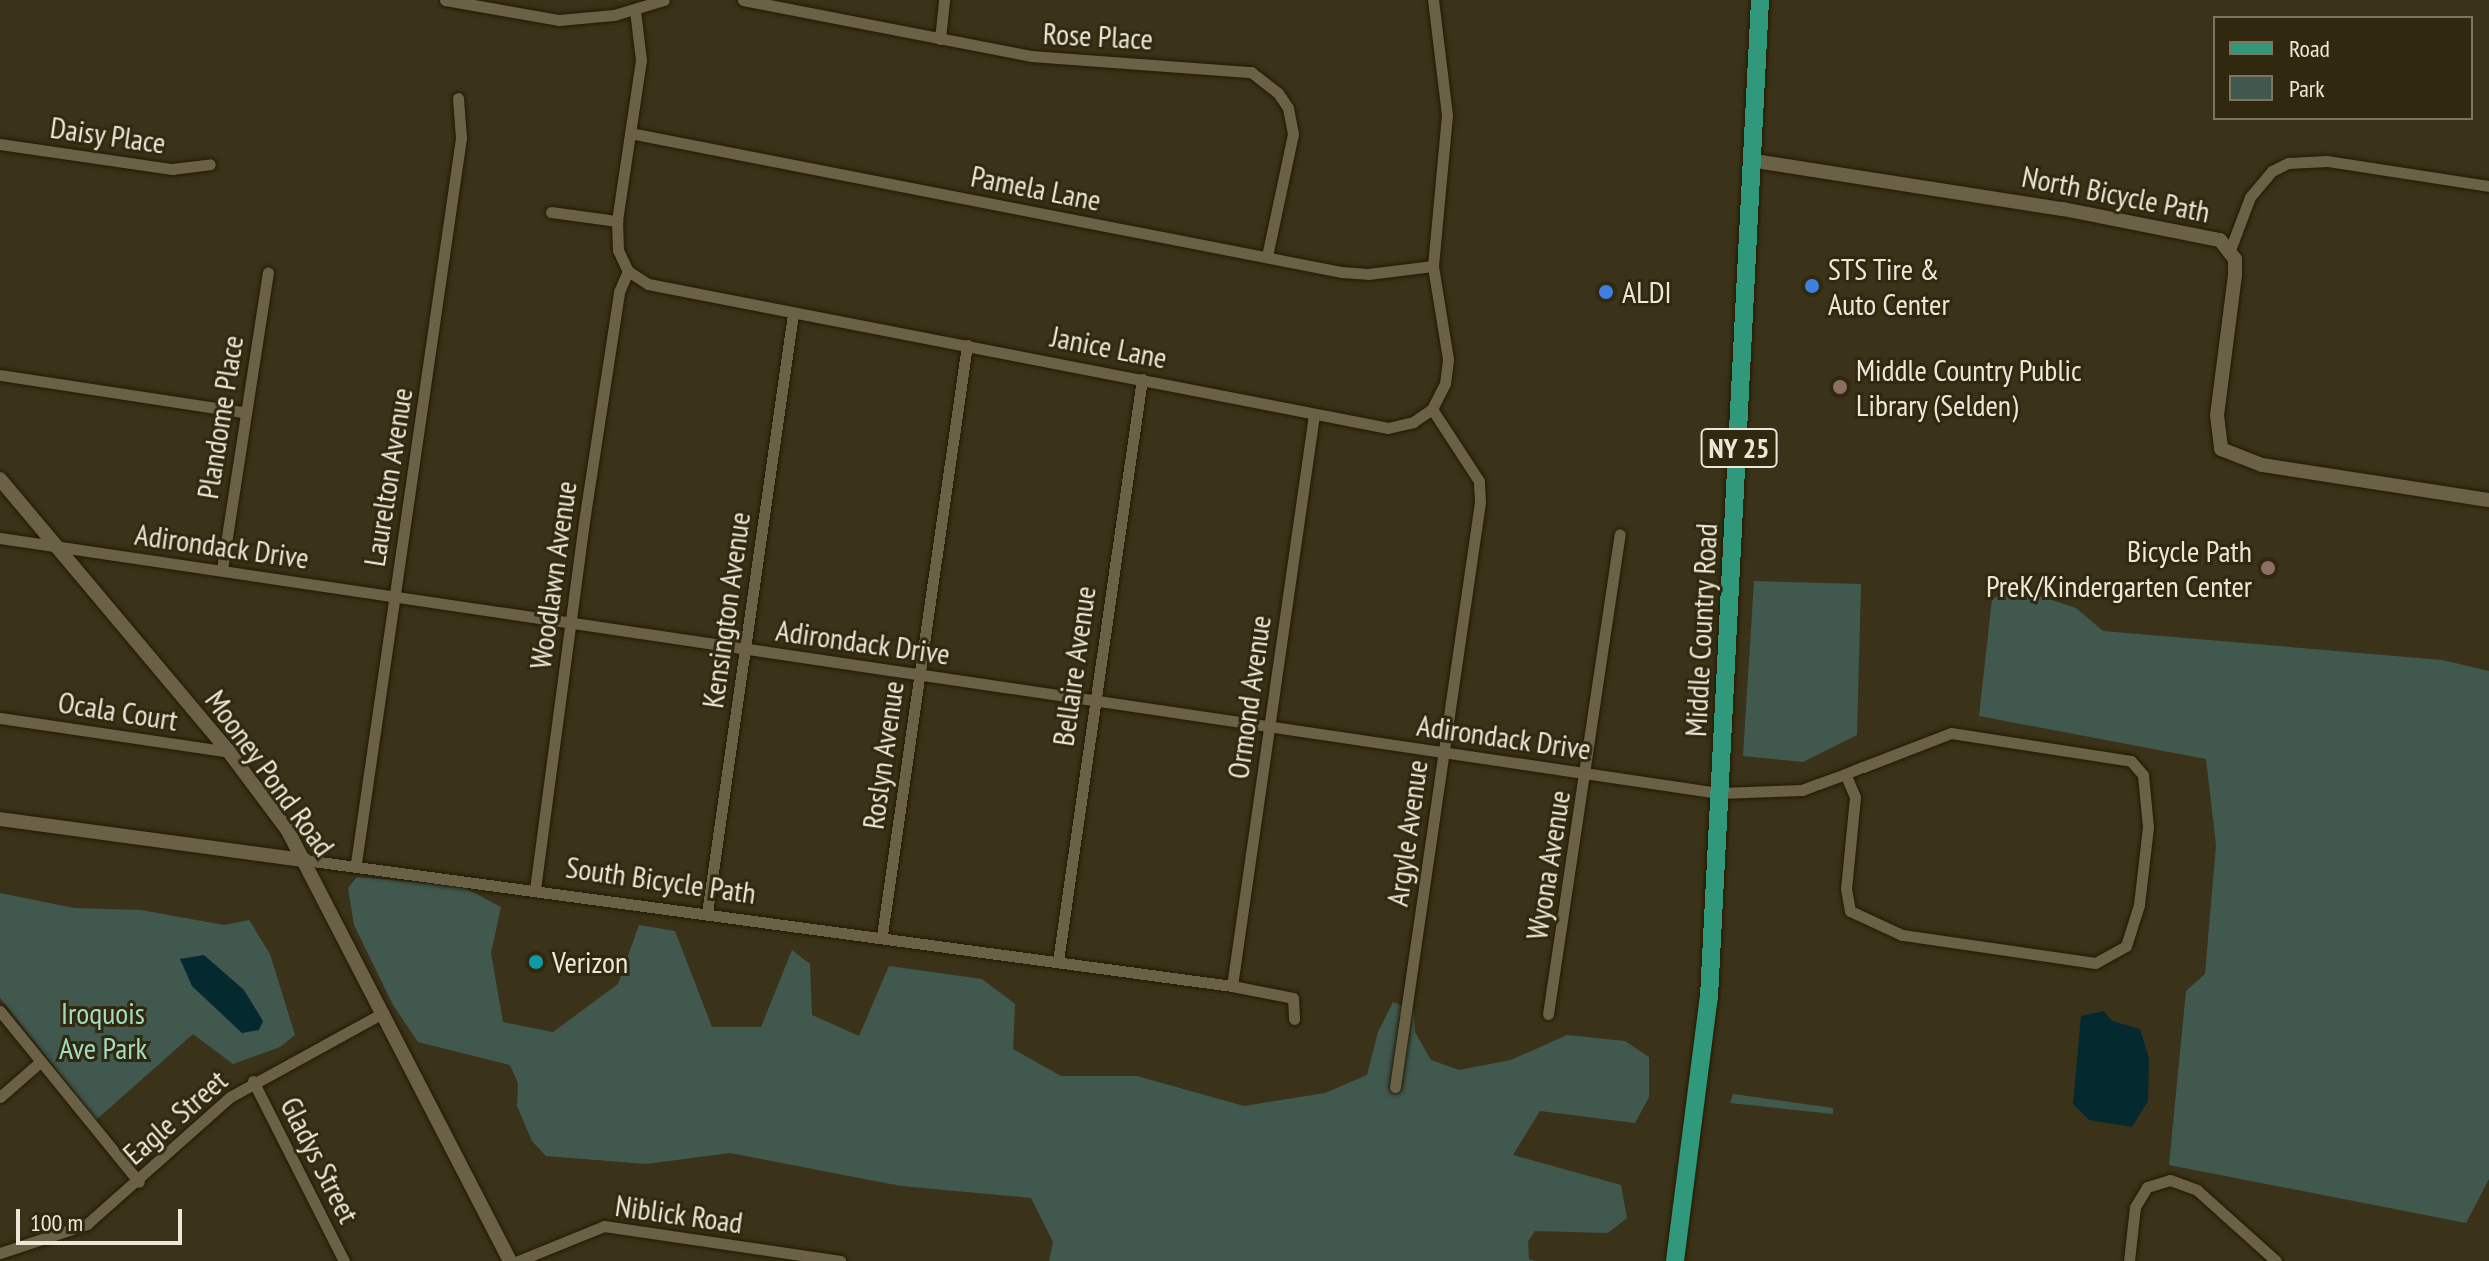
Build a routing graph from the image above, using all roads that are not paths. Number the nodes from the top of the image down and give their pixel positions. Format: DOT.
graph roads {
  1 [pos="445,0"];
  2 [pos="664,0"];
  3 [pos="743,0"];
  4 [pos="944,0"];
  5 [pos="1433,0"];
  6 [pos="1760,0"];
  7 [pos="635,10"];
  8 [pos="940,39"];
  9 [pos="458,98"];
  10 [pos="630,133"];
  11 [pos="0,144"];
  12 [pos="1755,161"];
  13 [pos="210,164"];
  14 [pos="2489,186"];
  15 [pos="551,212"];
  16 [pos="617,221"];
  17 [pos="2230,250"];
  18 [pos="1267,256"];
  19 [pos="1433,266"];
  20 [pos="628,271"];
  21 [pos="268,273"];
  22 [pos="793,314"];
  23 [pos="967,345"];
  24 [pos="0,375"];
  25 [pos="1142,379"];
  26 [pos="1432,409"];
  27 [pos="243,412"];
  28 [pos="1314,415"];
  29 [pos="0,479"];
  30 [pos="2489,500"];
  31 [pos="1620,534"];
  32 [pos="0,538"];
  33 [pos="55,546"];
  34 [pos="222,569"];
  35 [pos="393,597"];
  36 [pos="570,621"];
  37 [pos="744,649"];
  38 [pos="919,674"];
  39 [pos="1092,702"];
  40 [pos="0,718"];
  41 [pos="1269,728"];
  42 [pos="229,752"];
  43 [pos="1443,752"];
  44 [pos="1586,774"];
  45 [pos="1845,774"];
  46 [pos="1719,793"];
  47 [pos="0,819"];
  48 [pos="305,860"];
  49 [pos="356,863"];
  50 [pos="535,889"];
  51 [pos="707,913"];
  52 [pos="882,935"];
  53 [pos="1058,961"];
  54 [pos="1232,986"];
  55 [pos="0,1011"];
  56 [pos="383,1013"];
  57 [pos="1548,1014"];
  58 [pos="1294,1019"];
  59 [pos="40,1062"];
  60 [pos="253,1081"];
  61 [pos="1395,1087"];
  62 [pos="0,1097"];
  63 [pos="139,1182"];
  64 [pos="753,1248"];
  65 [pos="3,1255"];
  66 [pos="344,1261"];
  67 [pos="510,1261"];
  68 [pos="518,1261"];
  69 [pos="751,1261"];
  70 [pos="840,1261"];
  71 [pos="1675,1261"];
  72 [pos="2129,1261"];
  73 [pos="2276,1261"];
  1 -- 7 [label="street"];
  2 -- 7 [label="street"];
  3 -- 8 [label="street, Rose Place"];
  4 -- 8 [label="street"];
  5 -- 19 [label="street"];
  6 -- 12 [label="main road, Middle Country Road / NY 25"];
  7 -- 10 [label="street"];
  8 -- 18 [label="street, Rose Place"];
  9 -- 35 [label="street, Laurelton Avenue"];
  10 -- 16 [label="street"];
  10 -- 18 [label="street, Pamela Lane"];
  11 -- 13 [label="street, Daisy Place"];
  12 -- 17 [label="street, North Bicycle Path"];
  12 -- 46 [label="main road, Middle Country Road / NY 25"];
  14 -- 17 [label="street"];
  15 -- 16 [label="street"];
  16 -- 20 [label="street"];
  17 -- 30 [label="street, North Bicycle Path"];
  18 -- 19 [label="street, Pamela Lane"];
  19 -- 26 [label="street"];
  20 -- 22 [label="street, Janice Lane"];
  20 -- 36 [label="street, Woodlawn Avenue"];
  21 -- 27 [label="street, Plandome Place"];
  22 -- 23 [label="street, Janice Lane"];
  22 -- 37 [label="street, Kensington Avenue"];
  23 -- 25 [label="street, Janice Lane"];
  23 -- 38 [label="street, Roslyn Avenue"];
  24 -- 27 [label="street"];
  25 -- 28 [label="street, Janice Lane"];
  25 -- 39 [label="street, Bellaire Avenue"];
  26 -- 28 [label="street, Janice Lane"];
  26 -- 43 [label="street, Argyle Avenue"];
  27 -- 34 [label="street, Plandome Place"];
  28 -- 41 [label="street, Ormond Avenue"];
  29 -- 33 [label="street, Mooney Pond Road"];
  31 -- 44 [label="street, Wyona Avenue"];
  32 -- 33 [label="street, Adirondack Drive"];
  33 -- 34 [label="street, Adirondack Drive"];
  33 -- 42 [label="street, Mooney Pond Road"];
  34 -- 35 [label="street, Adirondack Drive"];
  35 -- 36 [label="street, Adirondack Drive"];
  35 -- 49 [label="street, Laurelton Avenue"];
  36 -- 37 [label="street, Adirondack Drive"];
  36 -- 50 [label="street, Woodlawn Avenue"];
  37 -- 38 [label="street, Adirondack Drive"];
  37 -- 51 [label="street, Kensington Avenue"];
  38 -- 39 [label="street, Adirondack Drive"];
  38 -- 52 [label="street, Roslyn Avenue"];
  39 -- 41 [label="street, Adirondack Drive"];
  39 -- 53 [label="street, Bellaire Avenue"];
  40 -- 42 [label="street, Ocala Court"];
  41 -- 43 [label="street, Adirondack Drive"];
  41 -- 54 [label="street, Ormond Avenue"];
  42 -- 48 [label="street, Mooney Pond Road"];
  43 -- 44 [label="street, Adirondack Drive"];
  43 -- 61 [label="street, Argyle Avenue"];
  44 -- 46 [label="street, Adirondack Drive"];
  44 -- 57 [label="street, Wyona Avenue"];
  45 -- 45 [label="street, Adirondack Drive"];
  45 -- 46 [label="street, Adirondack Drive"];
  46 -- 71 [label="main road, Middle Country Road / NY 25"];
  47 -- 48 [label="street, South Bicycle Path"];
  48 -- 49 [label="street, South Bicycle Path"];
  48 -- 56 [label="street, Mooney Pond Road"];
  49 -- 50 [label="street, South Bicycle Path"];
  50 -- 51 [label="street, South Bicycle Path"];
  51 -- 52 [label="street, South Bicycle Path"];
  52 -- 53 [label="street, South Bicycle Path"];
  53 -- 54 [label="street, South Bicycle Path"];
  54 -- 58 [label="street, South Bicycle Path"];
  55 -- 59 [label="street"];
  56 -- 60 [label="street, Eagle Street"];
  56 -- 67 [label="street, Mooney Pond Road"];
  59 -- 62 [label="street"];
  59 -- 63 [label="street"];
  60 -- 63 [label="street, Eagle Street"];
  60 -- 66 [label="street, Gladys Street"];
  63 -- 65 [label="street, Eagle Street"];
  64 -- 68 [label="street, Niblick Road"];
  64 -- 69 [label="street"];
  64 -- 70 [label="street, Niblick Road"];
  72 -- 73 [label="street"];
}
